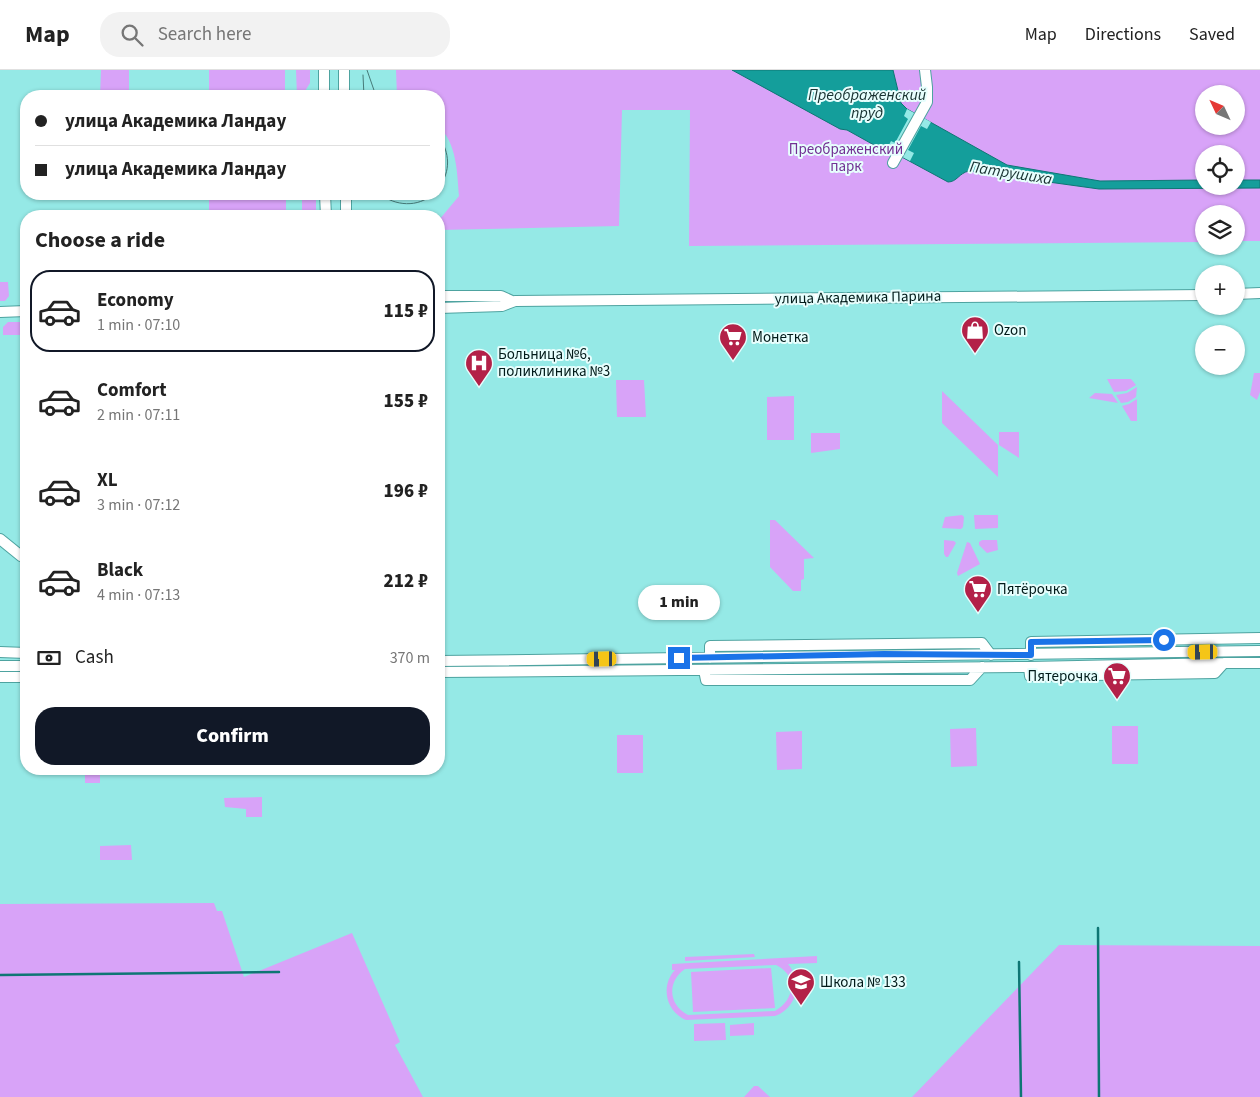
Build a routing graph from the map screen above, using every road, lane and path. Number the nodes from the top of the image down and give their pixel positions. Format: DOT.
graph roads {
  1 [pos="324,70"];
  2 [pos="344,70"];
  3 [pos="925,70"];
  4 [pos="324,90"];
  5 [pos="344,90"];
  6 [pos="893,163"];
  7 [pos="1260,293"];
  8 [pos="1195,294"];
  9 [pos="1245,294"];
  10 [pos="445,296"];
  11 [pos="512,301"];
  12 [pos="445,308"];
  13 [pos="0,312"];
  14 [pos="20,312"];
  15 [pos="0,539"];
  16 [pos="20,556"];
  17 [pos="1260,638"];
  18 [pos="1260,651"];
  19 [pos="0,652"];
  20 [pos="20,652"];
  21 [pos="991,655"];
  22 [pos="1031,655"];
  23 [pos="710,658"];
  24 [pos="445,661"];
  25 [pos="1224,663"];
  26 [pos="1260,664"];
  27 [pos="0,666"];
  28 [pos="20,666"];
  29 [pos="1029,671"];
  30 [pos="445,672"];
  31 [pos="0,677"];
  32 [pos="20,677"];
  1 -- 4 [label="street"];
  2 -- 5 [label="street"];
  3 -- 6 [label="street"];
  7 -- 9 [label="street"];
  8 -- 11 [label="street, улица Академика Парина"];
  10 -- 11 [label="street, улица Академика Парина"];
  11 -- 12 [label="street, улица Академика Парина"];
  13 -- 14 [label="street"];
  15 -- 16 [label="street"];
  17 -- 22 [label="street"];
  18 -- 22 [label="street"];
  19 -- 20 [label="street"];
  21 -- 22 [label="street"];
  21 -- 23 [label="street"];
  21 -- 23 [label="street"];
  23 -- 24 [label="street"];
  25 -- 26 [label="street"];
  25 -- 29 [label="street"];
  25 -- 29 [label="street"];
  27 -- 28 [label="street"];
  29 -- 30 [label="street"];
  31 -- 32 [label="street"];
}
